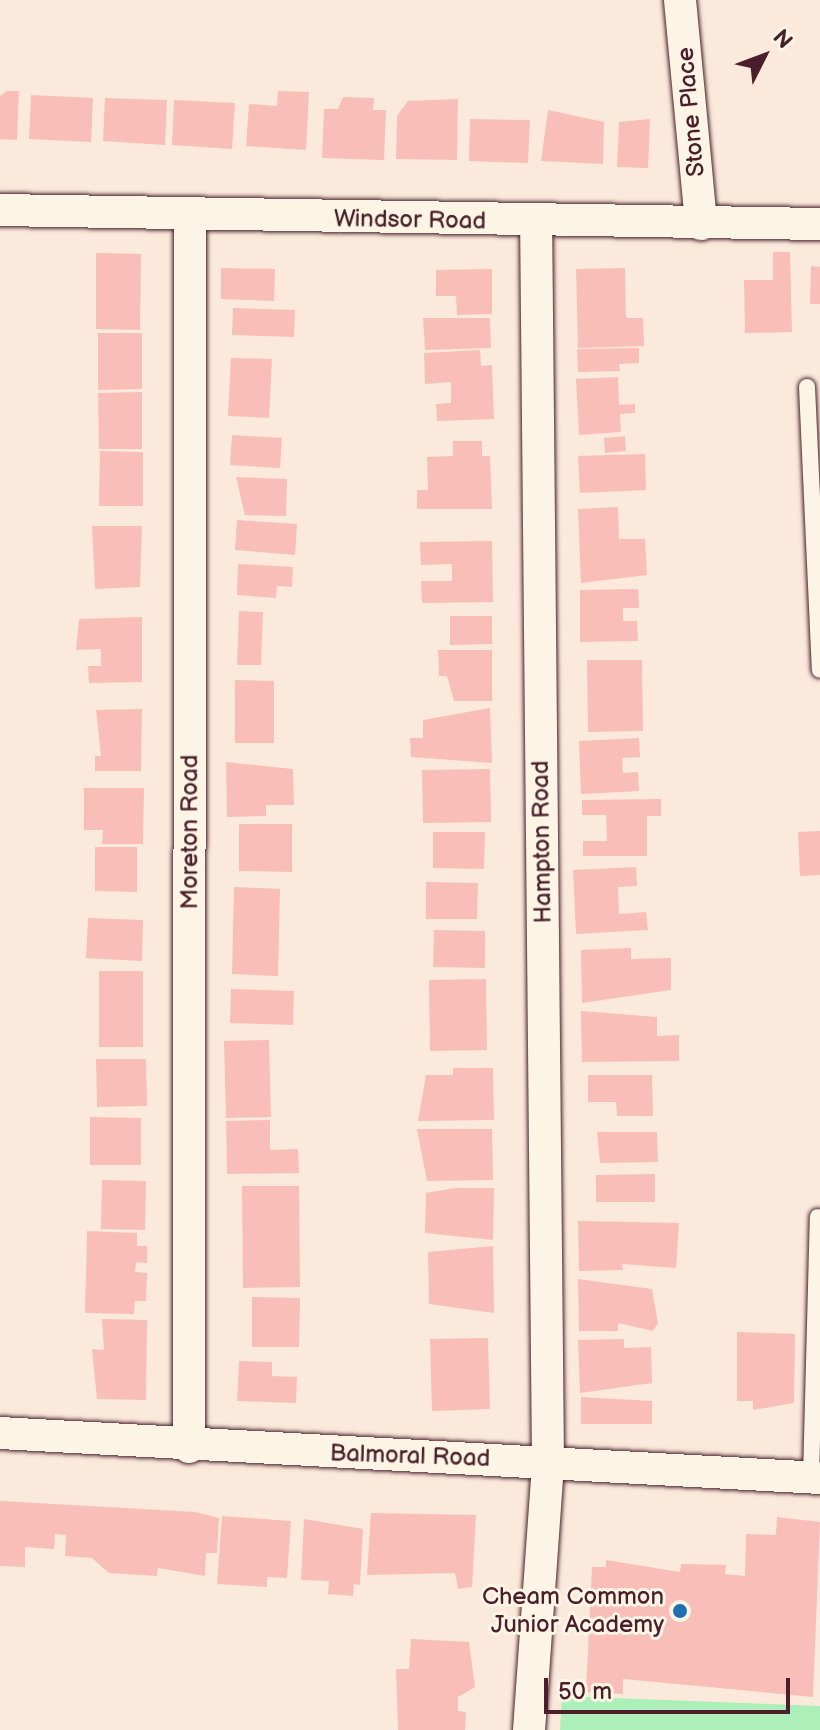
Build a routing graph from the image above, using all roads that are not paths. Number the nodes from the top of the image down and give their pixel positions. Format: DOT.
graph roads {
  1 [pos="680,0"];
  2 [pos="0,210"];
  3 [pos="190,217"];
  4 [pos="536,221"];
  5 [pos="701,224"];
  6 [pos="820,224"];
  7 [pos="807,387"];
  8 [pos="820,670"];
  9 [pos="818,1217"];
  10 [pos="0,1433"];
  11 [pos="189,1447"];
  12 [pos="548,1462"];
  13 [pos="816,1478"];
  14 [pos="529,1730"];
  1 -- 5 [label="street, Stone Place"];
  2 -- 3 [label="street, Windsor Road"];
  3 -- 4 [label="street, Windsor Road"];
  3 -- 11 [label="street, Moreton Road"];
  4 -- 5 [label="street, Windsor Road"];
  4 -- 12 [label="street, Hampton Road"];
  5 -- 6 [label="street, Windsor Road"];
  7 -- 8 [label="lane"];
  9 -- 13 [label="lane"];
  10 -- 11 [label="street, Balmoral Road"];
  11 -- 12 [label="street, Balmoral Road"];
  12 -- 13 [label="street, Balmoral Road"];
  12 -- 14 [label="street, Hampton Road"];
}
